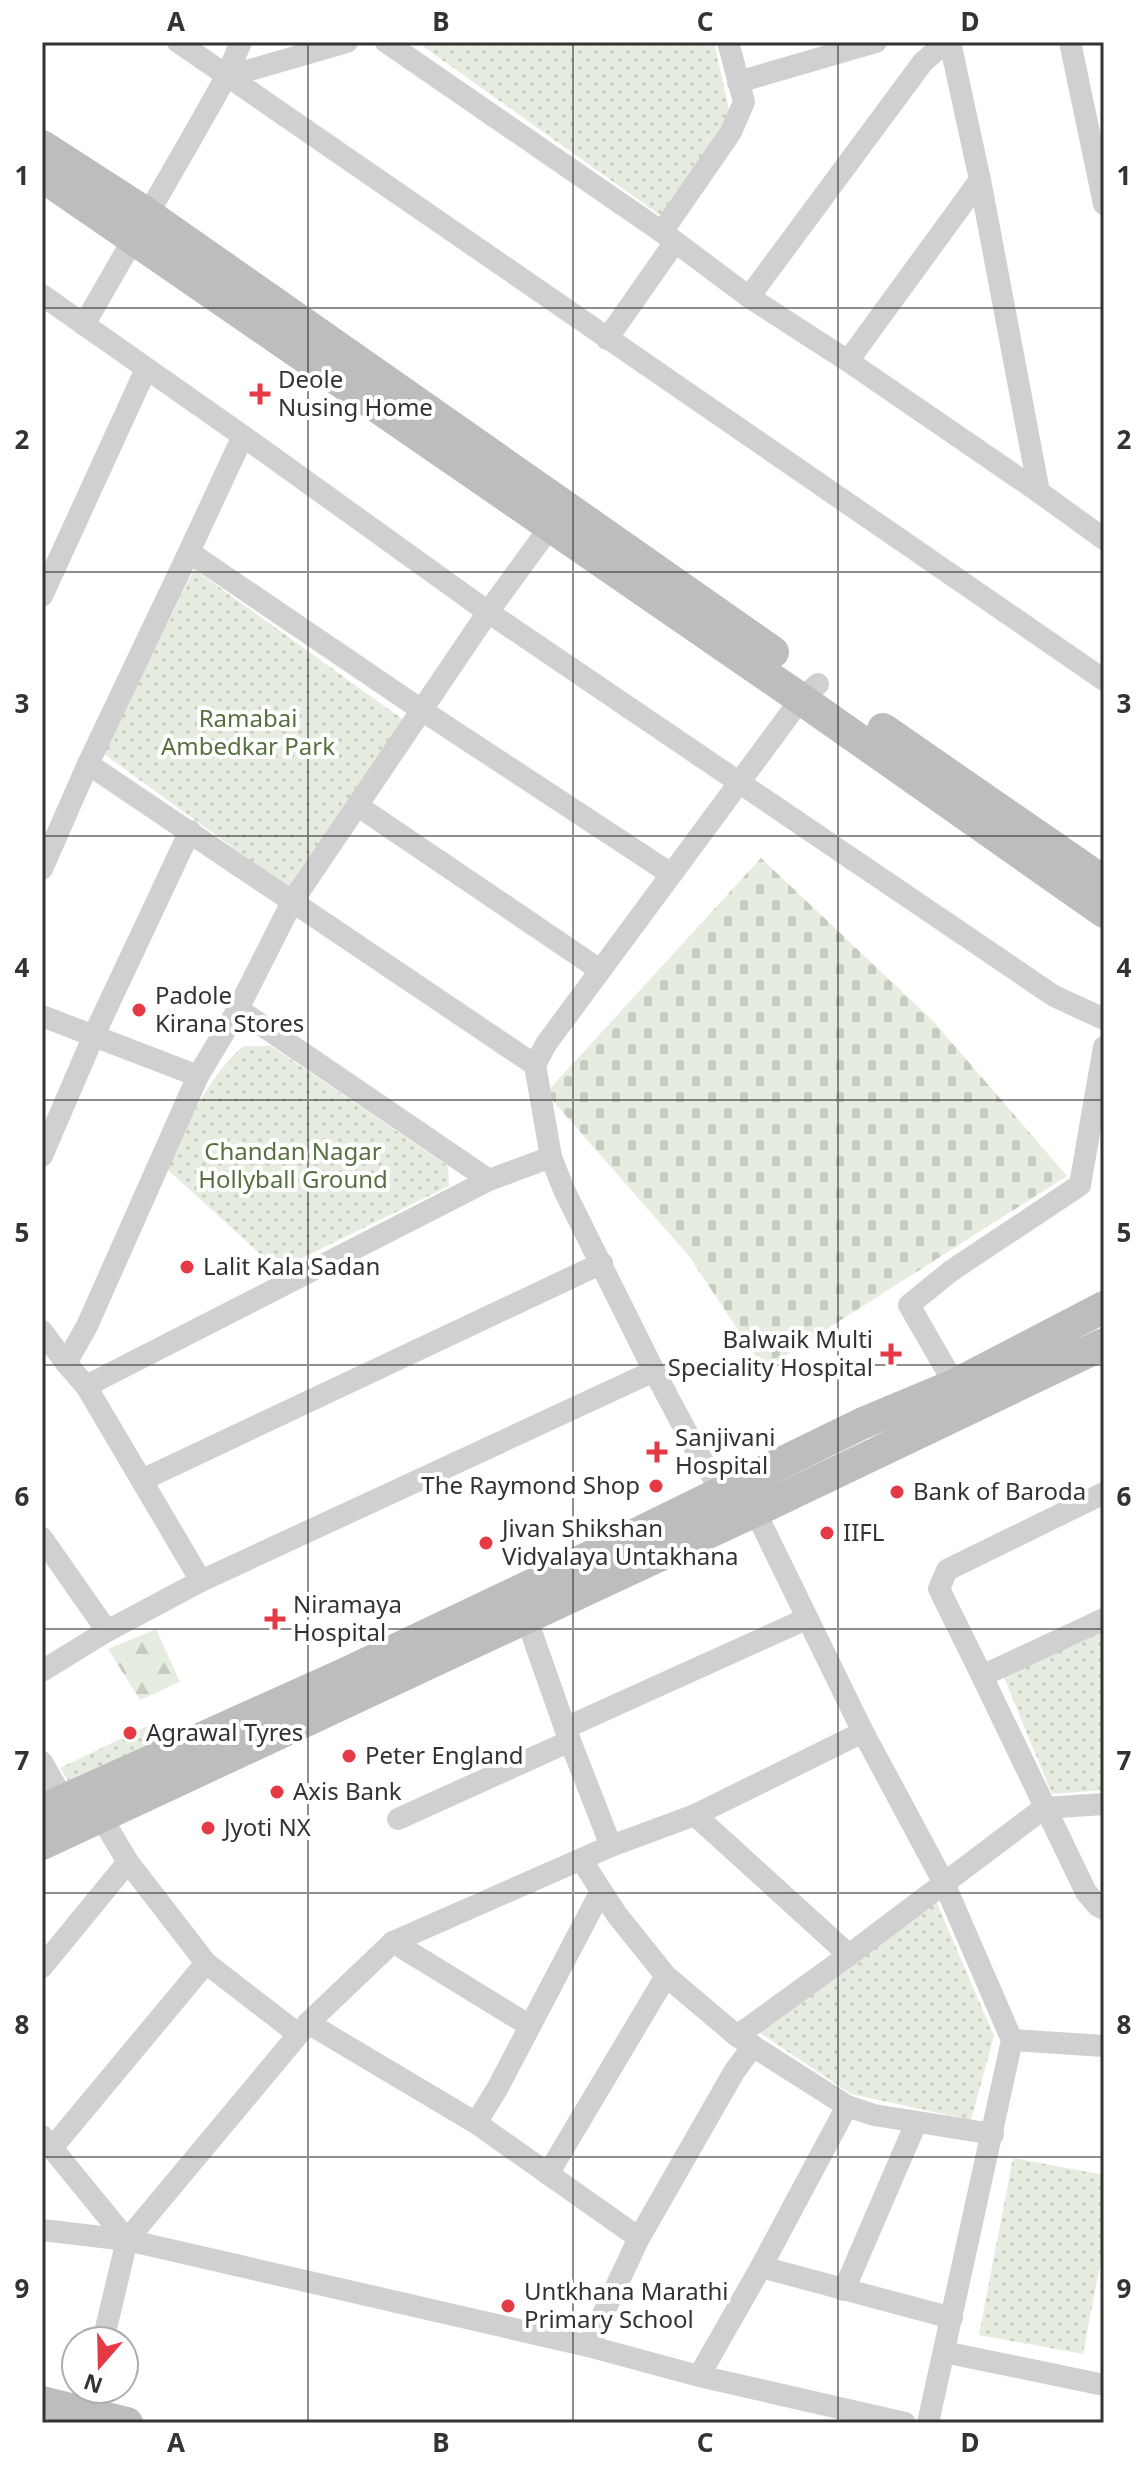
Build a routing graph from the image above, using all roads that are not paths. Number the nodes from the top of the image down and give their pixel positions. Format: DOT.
graph roads {
  1 [pos="178,42"];
  2 [pos="241,42"];
  3 [pos="347,42"];
  4 [pos="386,42"];
  5 [pos="728,42"];
  6 [pos="876,42"];
  7 [pos="948,42"];
  8 [pos="1070,42"];
  9 [pos="226,77"];
  10 [pos="738,82"];
  11 [pos="42,146"];
  12 [pos="42,176"];
  13 [pos="980,180"];
  14 [pos="1104,204"];
  15 [pos="141,227"];
  16 [pos="668,237"];
  17 [pos="42,295"];
  18 [pos="749,297"];
  19 [pos="84,325"];
  20 [pos="607,339"];
  21 [pos="848,361"];
  22 [pos="146,369"];
  23 [pos="243,436"];
  24 [pos="1039,492"];
  25 [pos="558,516"];
  26 [pos="1104,539"];
  27 [pos="189,552"];
  28 [pos="42,596"];
  29 [pos="488,612"];
  30 [pos="1104,680"];
  31 [pos="810,691"];
  32 [pos="423,711"];
  33 [pos="88,764"];
  34 [pos="738,782"];
  35 [pos="358,806"];
  36 [pos="190,831"];
  37 [pos="42,869"];
  38 [pos="671,874"];
  39 [pos="1104,882"];
  40 [pos="292,902"];
  41 [pos="1104,912"];
  42 [pos="600,970"];
  43 [pos="238,1009"];
  44 [pos="42,1016"];
  45 [pos="1104,1019"];
  46 [pos="94,1035"];
  47 [pos="1104,1047"];
  48 [pos="535,1065"];
  49 [pos="198,1076"];
  50 [pos="42,1156"];
  51 [pos="551,1157"];
  52 [pos="489,1180"];
  53 [pos="602,1263"];
  54 [pos="1104,1307"];
  55 [pos="42,1331"];
  56 [pos="1104,1344"];
  57 [pos="66,1363"];
  58 [pos="654,1371"];
  59 [pos="86,1386"];
  60 [pos="961,1396"];
  61 [pos="142,1480"];
  62 [pos="722,1492"];
  63 [pos="1104,1493"];
  64 [pos="755,1511"];
  65 [pos="42,1538"];
  66 [pos="201,1581"];
  67 [pos="526,1617"];
  68 [pos="806,1619"];
  69 [pos="1104,1619"];
  70 [pos="107,1631"];
  71 [pos="42,1671"];
  72 [pos="982,1676"];
  73 [pos="863,1732"];
  74 [pos="567,1734"];
  75 [pos="42,1762"];
  76 [pos="1104,1804"];
  77 [pos="53,1805"];
  78 [pos="1044,1808"];
  79 [pos="695,1815"];
  80 [pos="101,1817"];
  81 [pos="398,1819"];
  82 [pos="42,1844"];
  83 [pos="611,1846"];
  84 [pos="582,1861"];
  85 [pos="128,1862"];
  86 [pos="944,1883"];
  87 [pos="601,1891"];
  88 [pos="1104,1909"];
  89 [pos="393,1942"];
  90 [pos="849,1955"];
  91 [pos="206,1963"];
  92 [pos="42,1967"];
  93 [pos="666,1976"];
  94 [pos="530,2026"];
  95 [pos="303,2028"];
  96 [pos="1012,2040"];
  97 [pos="745,2041"];
  98 [pos="1104,2046"];
  99 [pos="847,2106"];
  100 [pos="476,2123"];
  101 [pos="916,2123"];
  102 [pos="993,2134"];
  103 [pos="47,2142"];
  104 [pos="548,2174"];
  105 [pos="42,2230"];
  106 [pos="639,2238"];
  107 [pos="127,2240"];
  108 [pos="761,2267"];
  109 [pos="844,2290"];
  110 [pos="952,2318"];
  111 [pos="107,2325"];
  112 [pos="588,2346"];
  113 [pos="944,2352"];
  114 [pos="699,2376"];
  115 [pos="1104,2385"];
  116 [pos="96,2405"];
  117 [pos="127,2423"];
  118 [pos="905,2423"];
  119 [pos="928,2423"];
  1 -- 9 [label="street"];
  2 -- 9 [label="street"];
  3 -- 9 [label="street"];
  4 -- 16 [label="street"];
  5 -- 10 [label="street"];
  6 -- 10 [label="street"];
  7 -- 13 [label="street"];
  7 -- 18 [label="street"];
  8 -- 14 [label="street"];
  9 -- 15 [label="street"];
  9 -- 20 [label="street"];
  10 -- 16 [label="street"];
  11 -- 15 [label="main road"];
  12 -- 15 [label="main road"];
  13 -- 21 [label="street"];
  13 -- 24 [label="street"];
  15 -- 19 [label="street"];
  15 -- 25 [label="main road"];
  16 -- 18 [label="street"];
  16 -- 20 [label="street"];
  17 -- 19 [label="street"];
  18 -- 21 [label="street"];
  19 -- 22 [label="street"];
  20 -- 30 [label="street"];
  21 -- 24 [label="street"];
  22 -- 23 [label="street"];
  22 -- 28 [label="street"];
  23 -- 27 [label="street"];
  23 -- 29 [label="street"];
  24 -- 26 [label="street"];
  25 -- 29 [label="street"];
  25 -- 31 [label="main road"];
  27 -- 32 [label="street"];
  27 -- 33 [label="street"];
  29 -- 32 [label="street"];
  29 -- 34 [label="street"];
  31 -- 34 [label="street"];
  31 -- 39 [label="main road"];
  31 -- 41 [label="main road"];
  32 -- 35 [label="street"];
  32 -- 38 [label="street"];
  33 -- 36 [label="street"];
  33 -- 37 [label="street"];
  34 -- 38 [label="street"];
  34 -- 45 [label="street"];
  35 -- 40 [label="street"];
  35 -- 42 [label="street"];
  36 -- 40 [label="street"];
  36 -- 46 [label="street"];
  38 -- 42 [label="street"];
  40 -- 43 [label="street"];
  40 -- 48 [label="street"];
  42 -- 48 [label="street"];
  43 -- 49 [label="street"];
  43 -- 52 [label="street"];
  44 -- 46 [label="street"];
  46 -- 49 [label="street"];
  46 -- 50 [label="street"];
  47 -- 60 [label="street"];
  48 -- 51 [label="street"];
  49 -- 57 [label="street"];
  51 -- 52 [label="street"];
  51 -- 53 [label="street"];
  52 -- 59 [label="street"];
  53 -- 58 [label="street"];
  53 -- 61 [label="street"];
  54 -- 60 [label="main road"];
  55 -- 57 [label="street"];
  56 -- 60 [label="main road"];
  57 -- 59 [label="street"];
  58 -- 62 [label="street"];
  58 -- 66 [label="street"];
  59 -- 61 [label="street"];
  60 -- 62 [label="main road"];
  60 -- 64 [label="main road"];
  61 -- 66 [label="street"];
  62 -- 64 [label="street"];
  62 -- 77 [label="main road"];
  63 -- 72 [label="street"];
  64 -- 67 [label="main road"];
  64 -- 68 [label="street"];
  65 -- 70 [label="street"];
  66 -- 70 [label="street"];
  67 -- 74 [label="street"];
  67 -- 80 [label="main road"];
  68 -- 73 [label="street"];
  68 -- 74 [label="street"];
  69 -- 72 [label="street"];
  70 -- 71 [label="street"];
  72 -- 78 [label="street"];
  73 -- 79 [label="street"];
  73 -- 86 [label="street"];
  74 -- 81 [label="street"];
  74 -- 83 [label="street"];
  75 -- 77 [label="street"];
  76 -- 78 [label="street"];
  77 -- 80 [label="street"];
  78 -- 86 [label="street"];
  78 -- 88 [label="street"];
  79 -- 83 [label="street"];
  79 -- 90 [label="street"];
  80 -- 82 [label="main road"];
  80 -- 85 [label="street"];
  83 -- 84 [label="street"];
  84 -- 87 [label="street"];
  84 -- 89 [label="street"];
  85 -- 91 [label="street"];
  85 -- 92 [label="street"];
  86 -- 90 [label="street"];
  86 -- 96 [label="street"];
  87 -- 93 [label="street"];
  87 -- 94 [label="street"];
  89 -- 94 [label="street"];
  89 -- 95 [label="street"];
  90 -- 97 [label="street"];
  91 -- 95 [label="street"];
  91 -- 103 [label="street"];
  93 -- 97 [label="street"];
  93 -- 104 [label="street"];
  94 -- 100 [label="street"];
  95 -- 100 [label="street"];
  95 -- 107 [label="street"];
  96 -- 98 [label="street"];
  96 -- 102 [label="street"];
  97 -- 99 [label="street"];
  97 -- 106 [label="street"];
  99 -- 101 [label="street"];
  99 -- 108 [label="street"];
  100 -- 104 [label="street"];
  101 -- 102 [label="street"];
  101 -- 109 [label="street"];
  102 -- 110 [label="street"];
  103 -- 107 [label="street"];
  104 -- 106 [label="street"];
  105 -- 107 [label="street"];
  106 -- 112 [label="street"];
  107 -- 111 [label="street"];
  107 -- 112 [label="street"];
  108 -- 109 [label="street"];
  108 -- 114 [label="street"];
  109 -- 110 [label="street"];
  110 -- 113 [label="street"];
  112 -- 114 [label="street"];
  113 -- 115 [label="street"];
  113 -- 119 [label="street"];
  114 -- 118 [label="street"];
  116 -- 117 [label="main road"];
}
